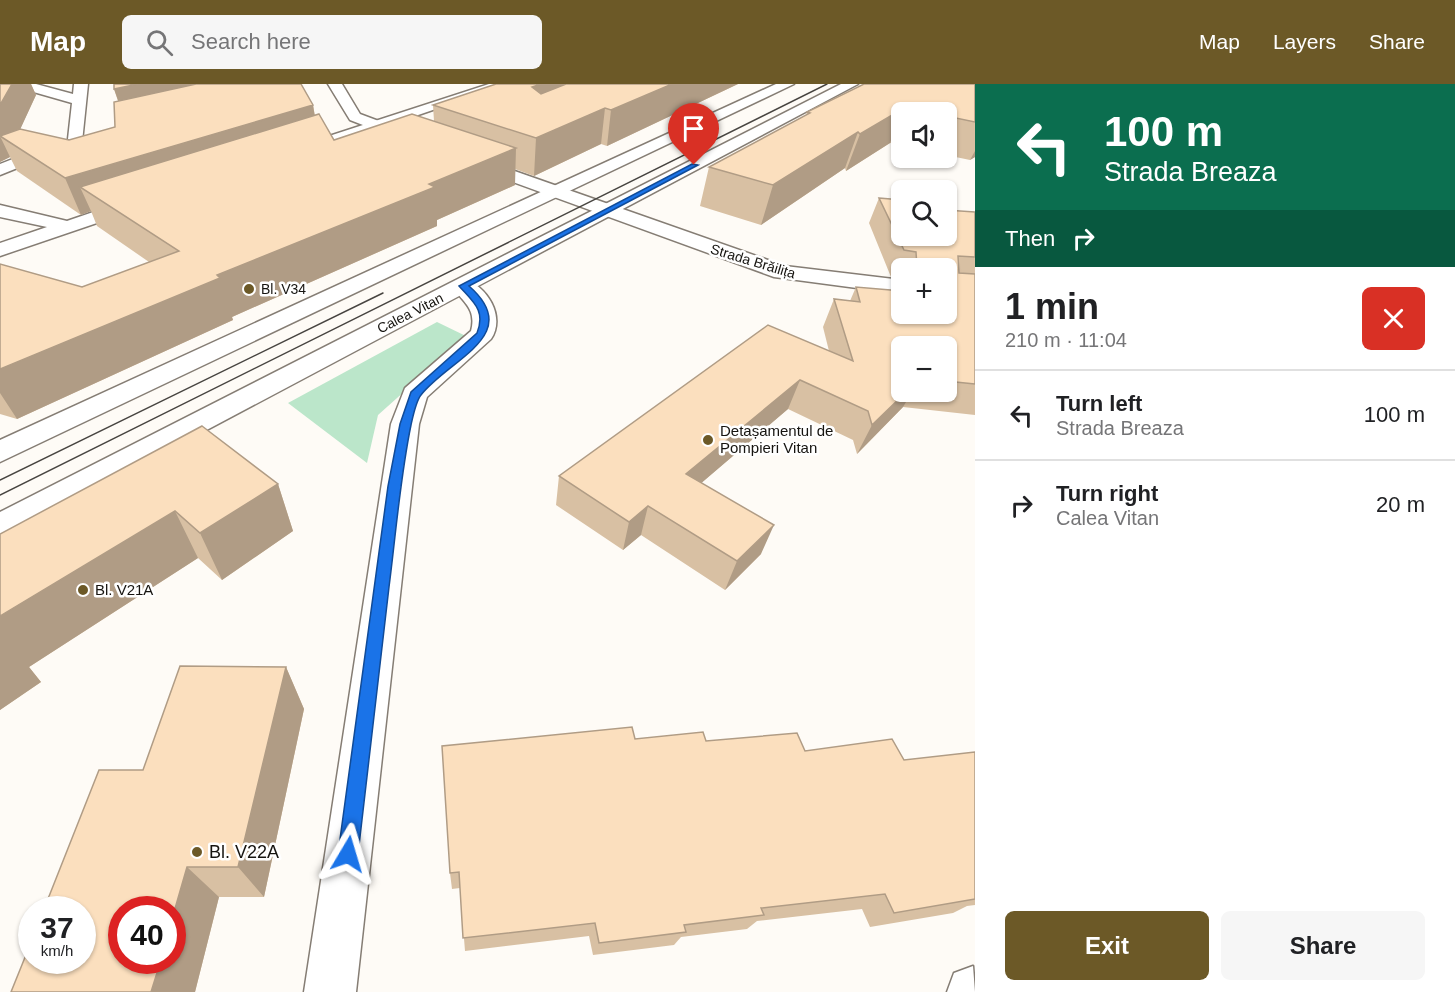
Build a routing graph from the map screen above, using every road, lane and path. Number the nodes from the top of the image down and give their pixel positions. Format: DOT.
graph roads {
  1 [pos="81,84"];
  2 [pos="335,84"];
  3 [pos="502,84"];
  4 [pos="787,84"];
  5 [pos="851,84"];
  6 [pos="25,86"];
  7 [pos="78,100"];
  8 [pos="375,126"];
  9 [pos="10,147"];
  10 [pos="438,148"];
  11 [pos="39,154"];
  12 [pos="459,156"];
  13 [pos="273,159"];
  14 [pos="0,170"];
  15 [pos="558,191"];
  16 [pos="153,198"];
  17 [pos="610,209"];
  18 [pos="0,211"];
  19 [pos="66,226"];
  20 [pos="0,250"];
  21 [pos="891,285"];
  22 [pos="463,286"];
  23 [pos="0,452"];
  24 [pos="0,526"];
  25 [pos="330,992"];
  1 -- 7 [label="street"];
  2 -- 8 [label="street"];
  3 -- 8 [label="street"];
  4 -- 15 [label="street"];
  5 -- 17 [label="street, Calea Vitan"];
  6 -- 7 [label="street"];
  7 -- 11 [label="street"];
  8 -- 10 [label="street"];
  8 -- 13 [label="street"];
  9 -- 11 [label="street"];
  11 -- 14 [label="street"];
  12 -- 15 [label="street, Strada Brăilița"];
  15 -- 17 [label="street, Strada Brăilița"];
  15 -- 23 [label="street"];
  16 -- 19 [label="street"];
  17 -- 21 [label="street, Strada Brăilița"];
  17 -- 22 [label="street, Calea Vitan"];
  18 -- 19 [label="street"];
  19 -- 20 [label="street"];
  22 -- 24 [label="street, Calea Vitan"];
  22 -- 25 [label="street"];
}
